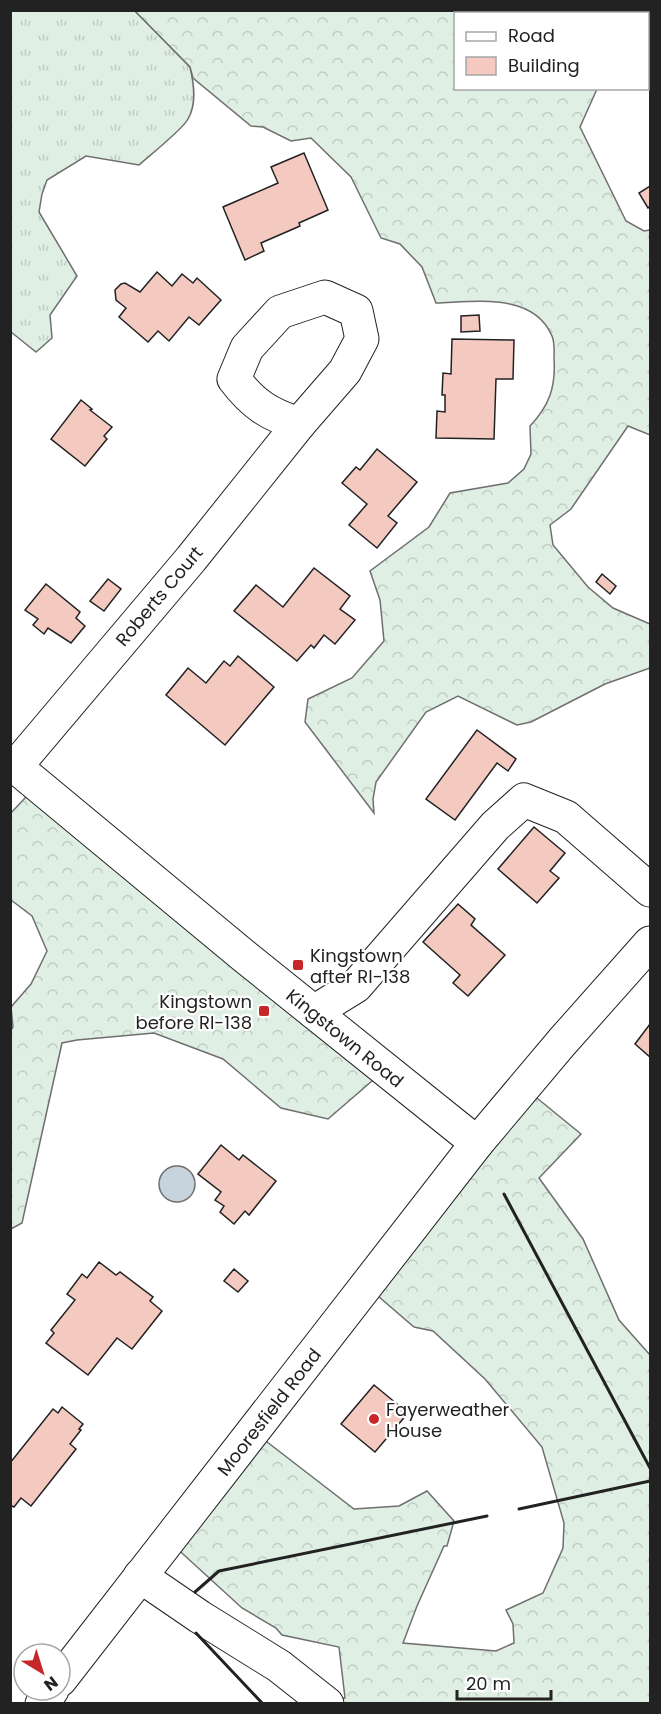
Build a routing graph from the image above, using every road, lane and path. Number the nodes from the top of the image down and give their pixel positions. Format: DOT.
graph roads {
  1 [pos="299,424"];
  2 [pos="13,764"];
  3 [pos="651,890"];
  4 [pos="651,943"];
  5 [pos="314,1012"];
  6 [pos="477,1143"];
  7 [pos="140,1576"];
  8 [pos="72,1664"];
  9 [pos="327,1704"];
  1 -- 2 [label="main road, Roberts Court"];
  2 -- 5 [label="main road, Kingstown Road"];
  3 -- 5 [label="main road"];
  4 -- 6 [label="main road"];
  5 -- 6 [label="main road, Kingstown Road"];
  6 -- 7 [label="main road, Mooresfield Road"];
  7 -- 8 [label="main road, Mooresfield Road"];
  7 -- 9 [label="main road"];
}
